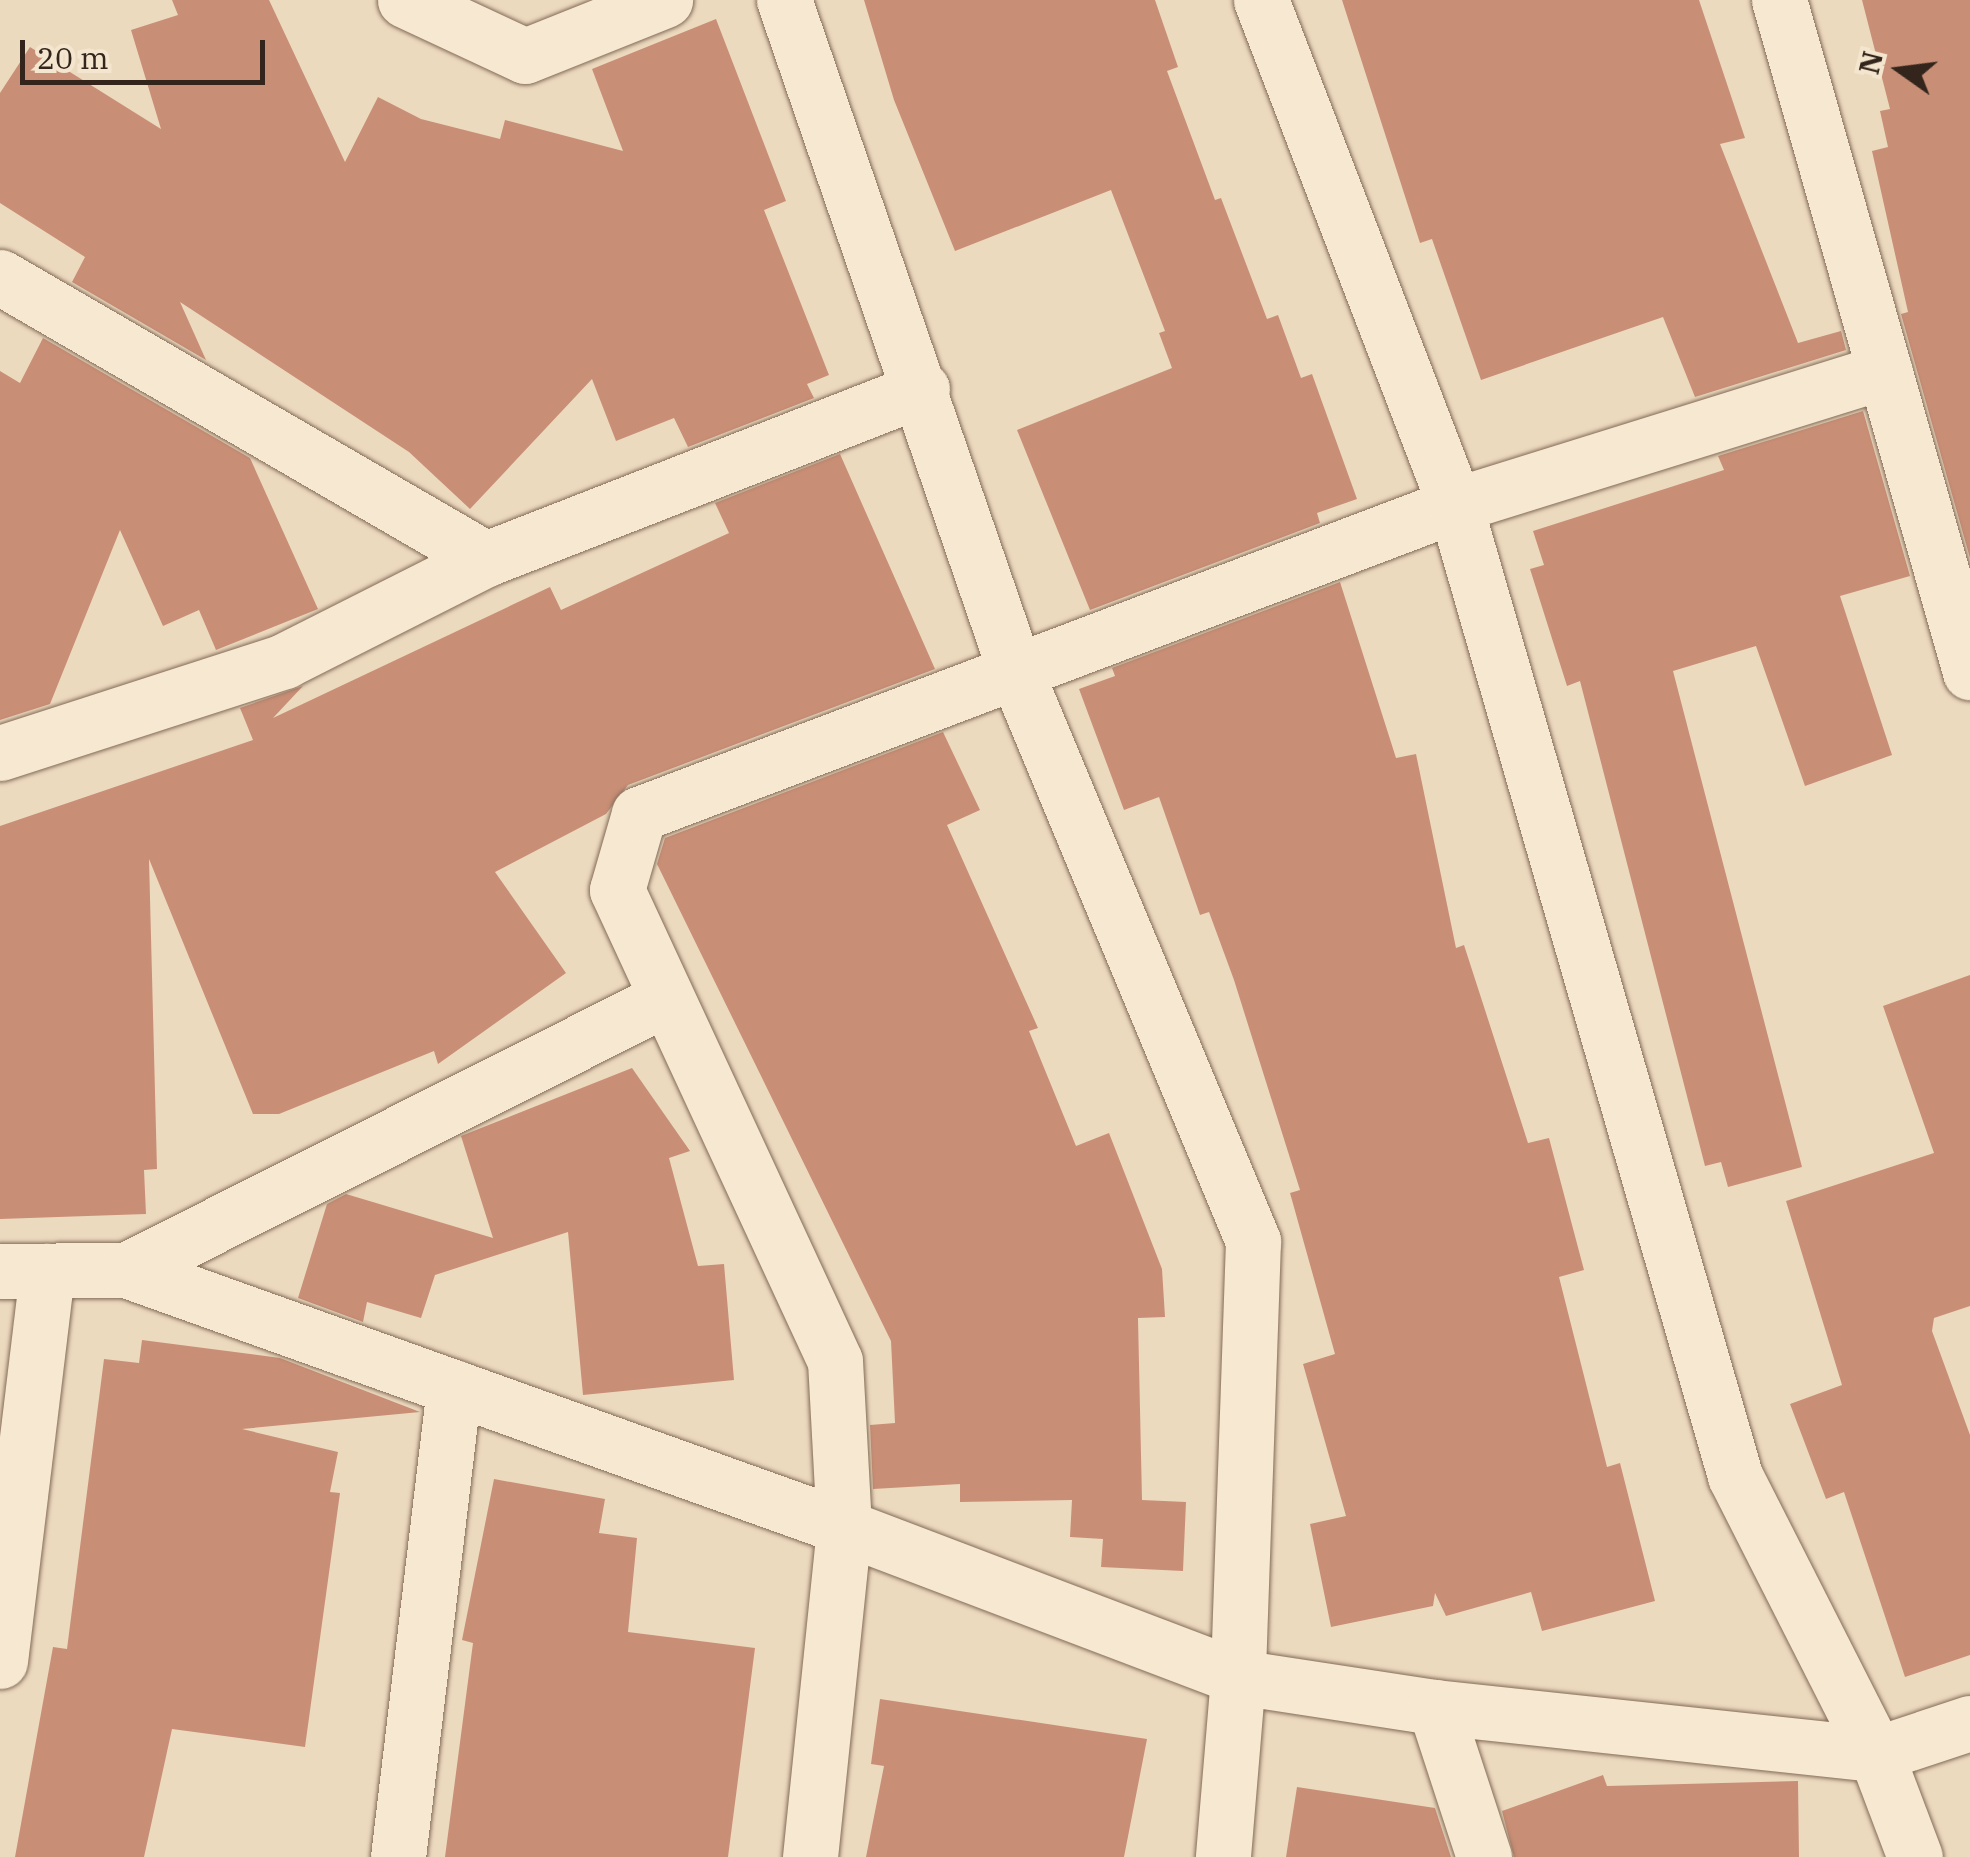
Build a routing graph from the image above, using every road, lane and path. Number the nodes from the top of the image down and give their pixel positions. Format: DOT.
graph roads {
  1 [pos="404,0"];
  2 [pos="665,0"];
  3 [pos="784,0"];
  4 [pos="1262,0"];
  5 [pos="1780,0"];
  6 [pos="0,277"];
  7 [pos="1885,371"];
  8 [pos="922,389"];
  9 [pos="1456,505"];
  10 [pos="486,559"];
  11 [pos="1015,670"];
  12 [pos="1970,672"];
  13 [pos="0,753"];
  14 [pos="665,1000"];
  15 [pos="126,1270"];
  16 [pos="23,1271"];
  17 [pos="454,1387"];
  18 [pos="844,1526"];
  19 [pos="0,1661"];
  20 [pos="1238,1678"];
  21 [pos="1435,1707"];
  22 [pos="1970,1723"];
  23 [pos="1876,1754"];
  24 [pos="398,1857"];
  25 [pos="810,1857"];
  26 [pos="1223,1857"];
  27 [pos="1484,1857"];
  28 [pos="1915,1857"];
  1 -- 2 [label="street"];
  3 -- 8 [label="street"];
  4 -- 9 [label="street"];
  5 -- 7 [label="street"];
  6 -- 10 [label="street"];
  7 -- 9 [label="street"];
  7 -- 12 [label="street"];
  8 -- 10 [label="street"];
  8 -- 11 [label="street"];
  9 -- 11 [label="street"];
  9 -- 23 [label="street"];
  10 -- 13 [label="street"];
  11 -- 14 [label="street"];
  11 -- 20 [label="street"];
  14 -- 15 [label="street"];
  14 -- 18 [label="street"];
  15 -- 16 [label="street"];
  15 -- 17 [label="street"];
  16 -- 19 [label="street"];
  17 -- 18 [label="street"];
  17 -- 24 [label="street"];
  18 -- 20 [label="street"];
  18 -- 25 [label="street"];
  20 -- 21 [label="street"];
  20 -- 26 [label="street"];
  21 -- 23 [label="street"];
  21 -- 27 [label="street"];
  22 -- 23 [label="street"];
  23 -- 28 [label="street"];
}
